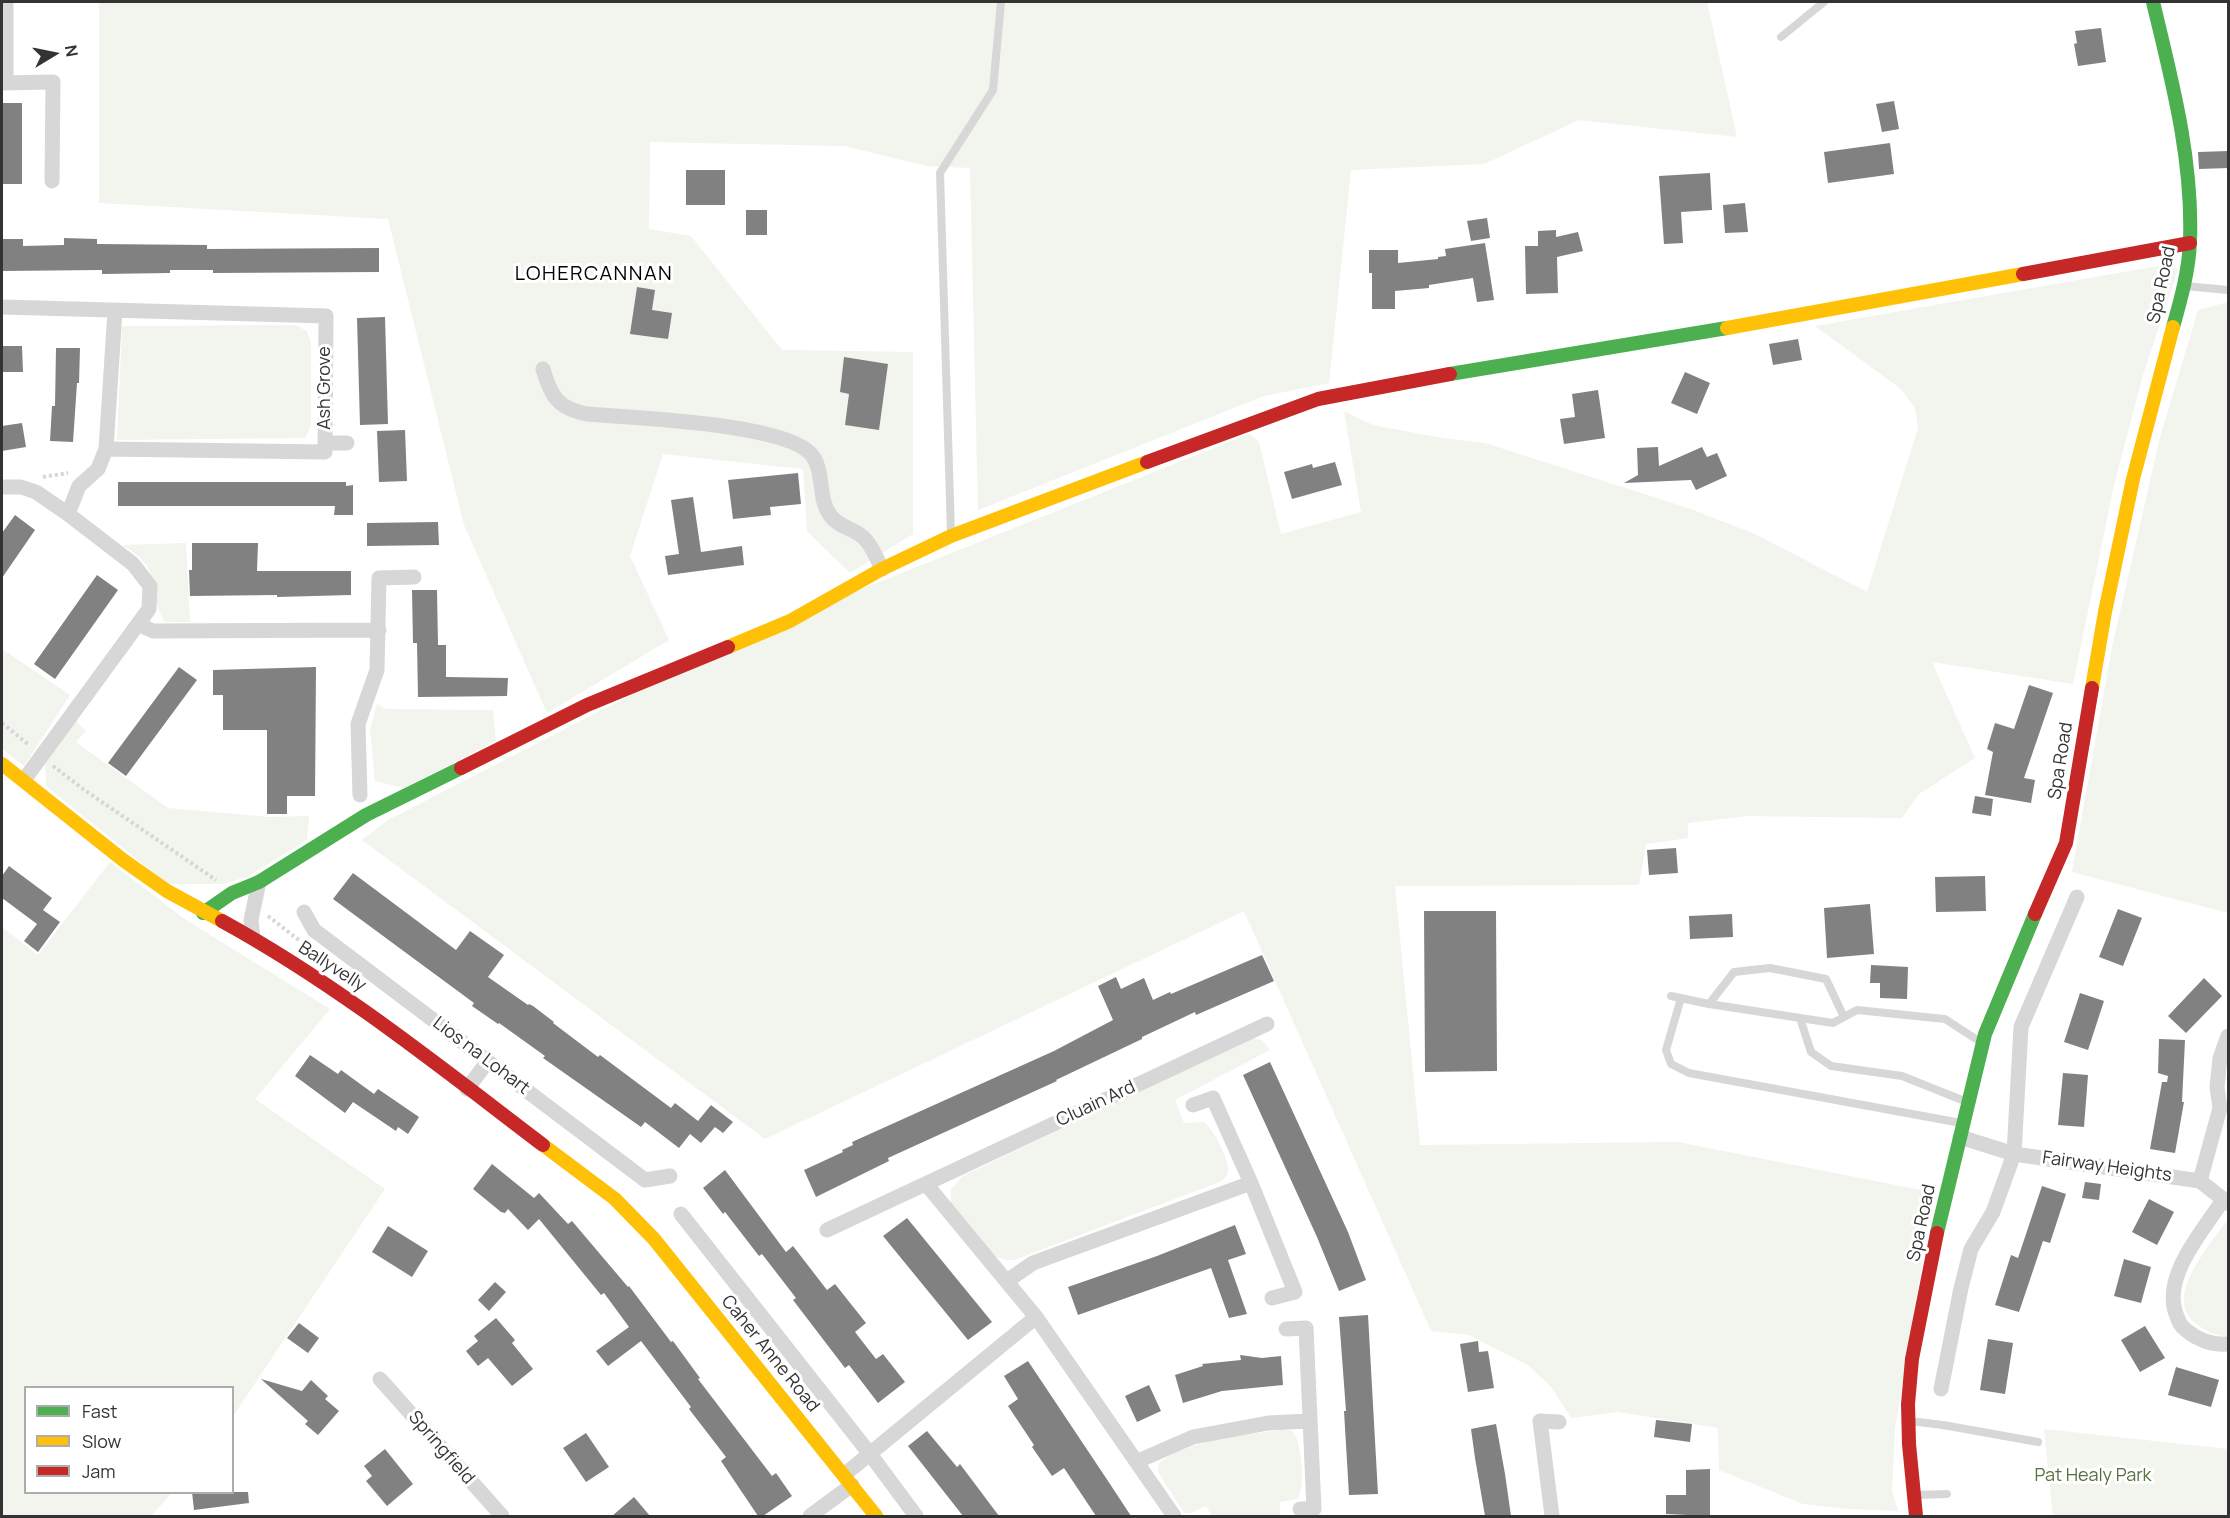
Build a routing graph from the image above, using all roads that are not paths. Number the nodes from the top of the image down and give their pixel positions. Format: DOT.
graph roads {
  1 [pos="6,2"];
  2 [pos="1001,2"];
  3 [pos="1824,2"];
  4 [pos="2153,2"];
  5 [pos="1781,37"];
  6 [pos="4,83"];
  7 [pos="52,181"];
  8 [pos="2190,243"];
  9 [pos="2184,285"];
  10 [pos="2229,290"];
  11 [pos="2,307"];
  12 [pos="115,311"];
  13 [pos="543,369"];
  14 [pos="325,443"];
  15 [pos="347,443"];
  16 [pos="106,449"];
  17 [pos="2,487"];
  18 [pos="68,514"];
  19 [pos="951,536"];
  20 [pos="882,569"];
  21 [pos="414,577"];
  22 [pos="138,624"];
  23 [pos="379,630"];
  24 [pos="2,764"];
  25 [pos="24,780"];
  26 [pos="360,795"];
  27 [pos="259,882"];
  28 [pos="2077,897"];
  29 [pos="304,912"];
  30 [pos="203,913"];
  31 [pos="253,938"];
  32 [pos="1671,996"];
  33 [pos="1681,998"];
  34 [pos="1709,1004"];
  35 [pos="1844,1017"];
  36 [pos="1800,1018"];
  37 [pos="1267,1024"];
  38 [pos="2229,1036"];
  39 [pos="1983,1044"];
  40 [pos="488,1061"];
  41 [pos="467,1089"];
  42 [pos="1968,1102"];
  43 [pos="1193,1105"];
  44 [pos="1961,1130"];
  45 [pos="2014,1154"];
  46 [pos="670,1176"];
  47 [pos="2200,1181"];
  48 [pos="1251,1183"];
  49 [pos="926,1184"];
  50 [pos="2226,1202"];
  51 [pos="681,1214"];
  52 [pos="633,1216"];
  53 [pos="827,1230"];
  54 [pos="1007,1281"];
  55 [pos="1272,1298"];
  56 [pos="1036,1317"];
  57 [pos="1286,1329"];
  58 [pos="2229,1344"];
  59 [pos="380,1379"];
  60 [pos="1941,1389"];
  61 [pos="1309,1421"];
  62 [pos="1908,1421"];
  63 [pos="1559,1422"];
  64 [pos="2038,1442"];
  65 [pos="870,1454"];
  66 [pos="1138,1461"];
  67 [pos="848,1480"];
  68 [pos="1947,1494"];
  69 [pos="1914,1495"];
  70 [pos="1300,1509"];
  71 [pos="502,1516"];
  72 [pos="810,1516"];
  73 [pos="876,1516"];
  74 [pos="916,1516"];
  75 [pos="1174,1516"];
  76 [pos="1552,1516"];
  77 [pos="1916,1516"];
  1 -- 6 [label="street"];
  2 -- 19 [label="lane"];
  3 -- 5 [label="lane"];
  4 -- 8 [label="street, Spa Road"];
  6 -- 7 [label="street"];
  8 -- 9 [label="street, Spa Road"];
  8 -- 19 [label="street"];
  9 -- 10 [label="lane"];
  9 -- 39 [label="street, Spa Road"];
  11 -- 12 [label="street, Ash Grove"];
  12 -- 14 [label="street, Ash Grove"];
  12 -- 16 [label="street"];
  13 -- 20 [label="street"];
  14 -- 15 [label="street"];
  14 -- 16 [label="street, Ash Grove"];
  16 -- 18 [label="street"];
  17 -- 18 [label="street"];
  18 -- 22 [label="street"];
  19 -- 20 [label="street"];
  20 -- 27 [label="street"];
  21 -- 23 [label="street"];
  22 -- 23 [label="street"];
  22 -- 25 [label="street"];
  23 -- 26 [label="street"];
  24 -- 25 [label="street, Ballyvelly"];
  25 -- 30 [label="street, Ballyvelly"];
  27 -- 30 [label="street"];
  27 -- 31 [label="street"];
  28 -- 45 [label="street"];
  29 -- 40 [label="street, Lios na Lohart"];
  30 -- 31 [label="street, Ballyvelly"];
  31 -- 41 [label="street, Ballyvelly"];
  32 -- 33 [label="lane"];
  33 -- 34 [label="lane"];
  33 -- 44 [label="lane"];
  34 -- 35 [label="lane"];
  34 -- 36 [label="lane"];
  35 -- 36 [label="lane"];
  35 -- 39 [label="lane"];
  36 -- 42 [label="lane"];
  37 -- 49 [label="street, Cluain Ard"];
  38 -- 47 [label="street"];
  39 -- 42 [label="street, Spa Road"];
  40 -- 41 [label="street"];
  40 -- 46 [label="street, Lios na Lohart"];
  41 -- 52 [label="street, Ballyvelly"];
  42 -- 44 [label="street, Spa Road"];
  43 -- 48 [label="street"];
  44 -- 45 [label="street, Fairway Heights"];
  44 -- 62 [label="street, Spa Road"];
  45 -- 47 [label="street, Fairway Heights"];
  45 -- 60 [label="street"];
  47 -- 50 [label="street"];
  48 -- 54 [label="street"];
  48 -- 55 [label="street"];
  49 -- 53 [label="street, Cluain Ard"];
  49 -- 54 [label="street"];
  50 -- 58 [label="street"];
  51 -- 65 [label="street"];
  52 -- 67 [label="street, Caher Anne Road"];
  54 -- 56 [label="street"];
  56 -- 65 [label="street"];
  56 -- 66 [label="street"];
  57 -- 61 [label="street"];
  59 -- 71 [label="street, Springfield"];
  61 -- 66 [label="street"];
  61 -- 70 [label="street"];
  62 -- 64 [label="lane"];
  62 -- 69 [label="street, Spa Road"];
  63 -- 76 [label="street"];
  65 -- 67 [label="street"];
  65 -- 74 [label="street"];
  66 -- 75 [label="street"];
  67 -- 72 [label="street"];
  67 -- 73 [label="street, Caher Anne Road"];
  68 -- 69 [label="lane"];
  69 -- 77 [label="street, Spa Road"];
}
